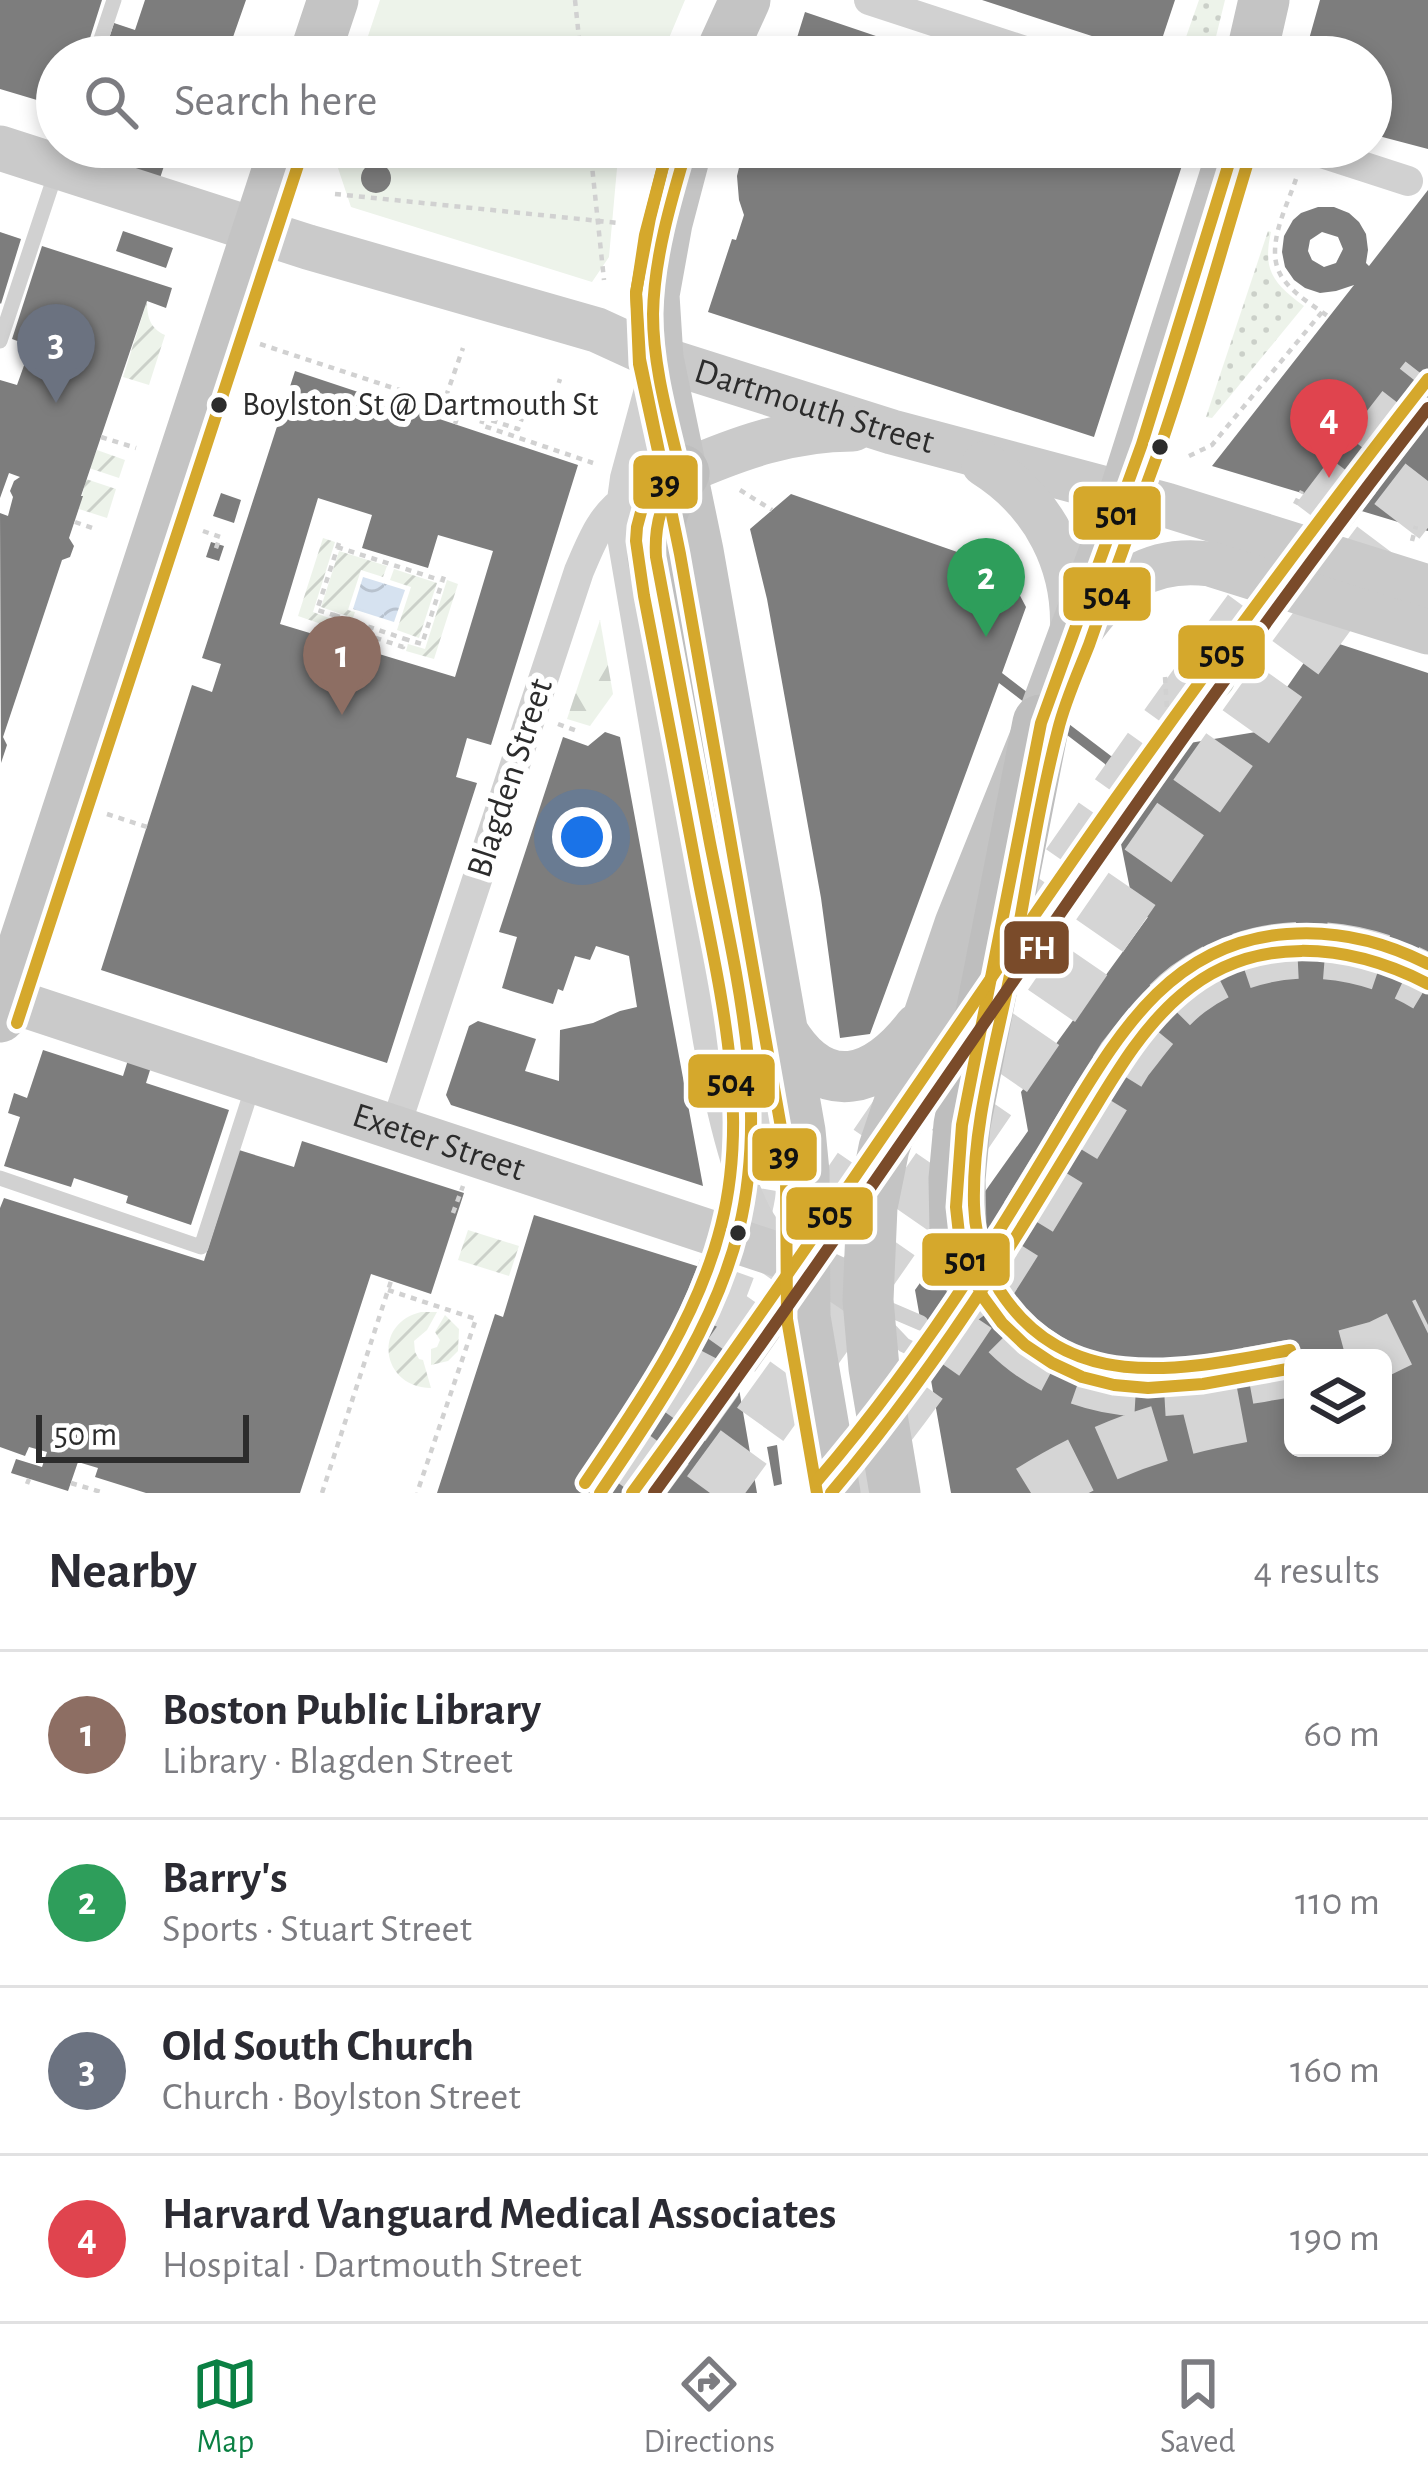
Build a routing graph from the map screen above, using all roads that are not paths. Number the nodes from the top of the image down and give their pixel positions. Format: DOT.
graph roads {
  1 [pos="114,0"];
  2 [pos="333,0"];
  3 [pos="745,0"];
  4 [pos="868,0"];
  5 [pos="1264,0"];
  6 [pos="102,36"];
  7 [pos="321,36"];
  8 [pos="729,36"];
  9 [pos="979,36"];
  10 [pos="1256,36"];
  11 [pos="0,148"];
  12 [pos="36,154"];
  13 [pos="58,168"];
  14 [pos="86,168"];
  15 [pos="278,168"];
  16 [pos="681,168"];
  17 [pos="1227,168"];
  18 [pos="1368,168"];
  19 [pos="1408,181"];
  20 [pos="258,231"];
  21 [pos="0,340"];
  22 [pos="658,358"];
  23 [pos="892,432"];
  24 [pos="966,452"];
  25 [pos="708,480"];
  26 [pos="1125,494"];
  27 [pos="622,500"];
  28 [pos="1428,587"];
  29 [pos="1428,632"];
  30 [pos="1071,645"];
  31 [pos="1041,723"];
  32 [pos="2,1004"];
  33 [pos="761,1016"];
  34 [pos="926,1018"];
  35 [pos="255,1081"];
  36 [pos="394,1128"];
  37 [pos="0,1178"];
  38 [pos="958,1231"];
  39 [pos="803,1263"];
  40 [pos="868,1300"];
  41 [pos="921,1323"];
  42 [pos="927,1356"];
  43 [pos="835,1493"];
  44 [pos="896,1493"];
  1 -- 6 [label="lane"];
  2 -- 7 [label="main road"];
  3 -- 8 [label="main road"];
  4 -- 9 [label="street"];
  5 -- 10 [label="main road"];
  11 -- 12 [label="main road, Dartmouth Street"];
  13 -- 21 [label="lane"];
  14 -- 20 [label="main road, Dartmouth Street"];
  15 -- 20 [label="main road"];
  16 -- 22 [label="main road"];
  17 -- 26 [label="main road"];
  18 -- 19 [label="street"];
  20 -- 22 [label="main road, Dartmouth Street"];
  20 -- 32 [label="main road"];
  22 -- 23 [label="main road, Dartmouth Street"];
  22 -- 25 [label="main road"];
  22 -- 27 [label="street"];
  23 -- 24 [label="main road, Dartmouth Street"];
  23 -- 25 [label="main road"];
  24 -- 26 [label="main road, Dartmouth Street"];
  24 -- 30 [label="main road"];
  25 -- 27 [label="street"];
  25 -- 33 [label="highway"];
  26 -- 28 [label="main road, Dartmouth Street"];
  26 -- 30 [label="main road"];
  27 -- 36 [label="street, Blagden Street"];
  27 -- 39 [label="street"];
  29 -- 30 [label="main road"];
  30 -- 31 [label="main road"];
  31 -- 34 [label="main road"];
  31 -- 38 [label="highway"];
  32 -- 35 [label="main road, Exeter Street"];
  33 -- 34 [label="main road"];
  33 -- 39 [label="main road"];
  34 -- 40 [label="main road"];
  35 -- 36 [label="main road, Exeter Street"];
  35 -- 37 [label="lane"];
  36 -- 39 [label="main road, Exeter Street"];
  39 -- 40 [label="main road, Exeter Street"];
  39 -- 43 [label="main road"];
  40 -- 41 [label="lane"];
  40 -- 42 [label="lane"];
  40 -- 44 [label="main road"];
}
